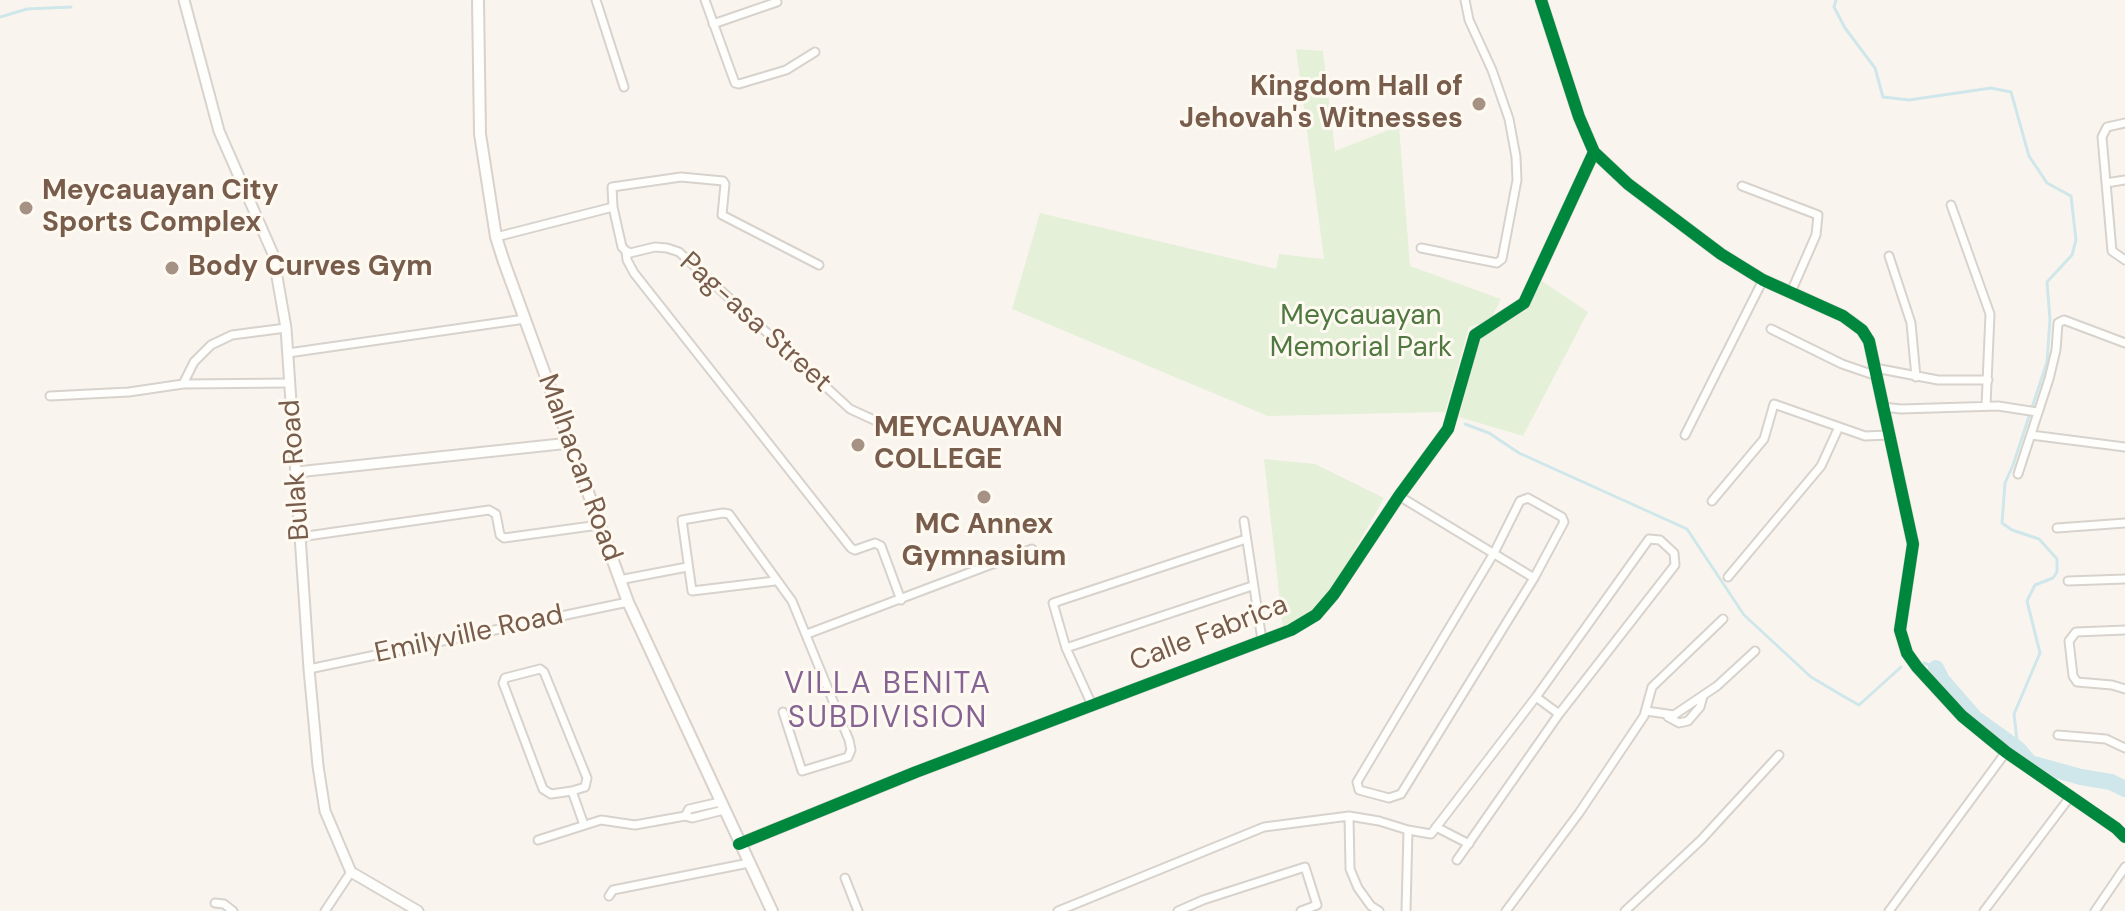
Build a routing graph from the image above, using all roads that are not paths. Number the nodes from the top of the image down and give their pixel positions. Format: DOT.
graph roads {
  1 [pos="184,0"];
  2 [pos="478,0"];
  3 [pos="596,0"];
  4 [pos="705,0"];
  5 [pos="1465,0"];
  6 [pos="1541,0"];
  7 [pos="777,2"];
  8 [pos="713,24"];
  9 [pos="815,52"];
  10 [pos="624,87"];
  11 [pos="2125,123"];
  12 [pos="1594,152"];
  13 [pos="2125,180"];
  14 [pos="2106,183"];
  15 [pos="1742,186"];
  16 [pos="1951,205"];
  17 [pos="613,207"];
  18 [pos="496,237"];
  19 [pos="1421,248"];
  20 [pos="626,251"];
  21 [pos="1889,256"];
  22 [pos="2125,260"];
  23 [pos="819,265"];
  24 [pos="1763,280"];
  25 [pos="1791,292"];
  26 [pos="525,319"];
  27 [pos="286,328"];
  28 [pos="1771,329"];
  29 [pos="2125,343"];
  30 [pos="288,353"];
  31 [pos="1876,372"];
  32 [pos="1916,377"];
  33 [pos="1988,380"];
  34 [pos="290,383"];
  35 [pos="183,384"];
  36 [pos="50,396"];
  37 [pos="1986,406"];
  38 [pos="1882,407"];
  39 [pos="2032,412"];
  40 [pos="1838,429"];
  41 [pos="898,431"];
  42 [pos="1685,435"];
  43 [pos="1888,435"];
  44 [pos="2031,435"];
  45 [pos="570,443"];
  46 [pos="2125,447"];
  47 [pos="297,472"];
  48 [pos="2018,474"];
  49 [pos="1399,496"];
  50 [pos="1712,501"];
  51 [pos="1244,521"];
  52 [pos="2125,523"];
  53 [pos="599,525"];
  54 [pos="2057,528"];
  55 [pos="300,537"];
  56 [pos="1246,539"];
  57 [pos="1032,549"];
  58 [pos="1494,553"];
  59 [pos="687,567"];
  60 [pos="1728,577"];
  61 [pos="1534,578"];
  62 [pos="2125,579"];
  63 [pos="619,580"];
  64 [pos="775,581"];
  65 [pos="2068,581"];
  66 [pos="1252,586"];
  67 [pos="901,600"];
  68 [pos="628,602"];
  69 [pos="1723,619"];
  70 [pos="2125,630"];
  71 [pos="807,634"];
  72 [pos="1262,640"];
  73 [pos="1066,648"];
  74 [pos="1755,651"];
  75 [pos="309,669"];
  76 [pos="2125,689"];
  77 [pos="1703,695"];
  78 [pos="1536,697"];
  79 [pos="1092,705"];
  80 [pos="1646,711"];
  81 [pos="783,712"];
  82 [pos="1559,714"];
  83 [pos="1666,716"];
  84 [pos="2058,735"];
  85 [pos="2125,748"];
  86 [pos="2006,752"];
  87 [pos="1779,755"];
  88 [pos="572,791"];
  89 [pos="2070,797"];
  90 [pos="722,806"];
  91 [pos="1349,816"];
  92 [pos="584,825"];
  93 [pos="1436,827"];
  94 [pos="1408,830"];
  95 [pos="2125,837"];
  96 [pos="538,840"];
  97 [pos="739,844"];
  98 [pos="1469,844"];
  99 [pos="1457,860"];
  100 [pos="749,863"];
  101 [pos="2125,867"];
  102 [pos="351,872"];
  103 [pos="845,878"];
  104 [pos="609,896"];
  105 [pos="1203,900"];
  106 [pos="215,903"];
  107 [pos="233,911"];
  108 [pos="325,911"];
  109 [pos="418,911"];
  110 [pos="772,911"];
  111 [pos="858,911"];
  112 [pos="1058,911"];
  113 [pos="1178,911"];
  114 [pos="1207,911"];
  115 [pos="1301,911"];
  116 [pos="1379,911"];
  117 [pos="1406,911"];
  118 [pos="1506,911"];
  119 [pos="1625,911"];
  120 [pos="1889,911"];
  121 [pos="1984,911"];
  122 [pos="2095,911"];
  1 -- 27 [label="street, Bulak Road"];
  2 -- 18 [label="main road, Malhacan Road"];
  3 -- 10 [label="street"];
  4 -- 8 [label="street"];
  5 -- 19 [label="street"];
  6 -- 12 [label="street"];
  7 -- 8 [label="street"];
  8 -- 9 [label="street"];
  11 -- 14 [label="street"];
  12 -- 24 [label="street"];
  12 -- 49 [label="street, Calle Fabrica"];
  13 -- 14 [label="street"];
  14 -- 22 [label="street"];
  15 -- 25 [label="street"];
  16 -- 33 [label="street"];
  17 -- 18 [label="street"];
  17 -- 20 [label="street"];
  17 -- 23 [label="street"];
  18 -- 26 [label="main road, Malhacan Road"];
  20 -- 41 [label="street, Pag-asa Street"];
  20 -- 67 [label="street"];
  21 -- 32 [label="street"];
  24 -- 25 [label="street"];
  24 -- 42 [label="street"];
  25 -- 31 [label="street"];
  26 -- 30 [label="street"];
  26 -- 45 [label="main road, Malhacan Road"];
  27 -- 30 [label="street, Bulak Road"];
  27 -- 35 [label="street"];
  28 -- 31 [label="street"];
  29 -- 39 [label="street"];
  30 -- 34 [label="street, Bulak Road"];
  31 -- 32 [label="street"];
  31 -- 38 [label="street"];
  32 -- 33 [label="street"];
  33 -- 37 [label="street"];
  34 -- 35 [label="street"];
  34 -- 47 [label="street, Bulak Road"];
  35 -- 36 [label="street"];
  37 -- 38 [label="street"];
  37 -- 39 [label="street"];
  38 -- 43 [label="street"];
  39 -- 44 [label="street"];
  40 -- 43 [label="street"];
  40 -- 50 [label="street"];
  40 -- 60 [label="street"];
  43 -- 86 [label="street"];
  44 -- 46 [label="street"];
  44 -- 48 [label="street"];
  45 -- 47 [label="street"];
  45 -- 53 [label="main road, Malhacan Road"];
  47 -- 55 [label="street, Bulak Road"];
  49 -- 58 [label="street"];
  49 -- 72 [label="street, Calle Fabrica"];
  51 -- 56 [label="street"];
  52 -- 54 [label="street"];
  53 -- 55 [label="street"];
  53 -- 63 [label="main road, Malhacan Road"];
  55 -- 75 [label="street, Bulak Road"];
  56 -- 66 [label="street"];
  56 -- 73 [label="street"];
  57 -- 67 [label="street"];
  58 -- 61 [label="street"];
  58 -- 61 [label="street"];
  58 -- 61 [label="street"];
  59 -- 63 [label="street"];
  59 -- 64 [label="street"];
  59 -- 64 [label="street"];
  62 -- 65 [label="street"];
  63 -- 68 [label="main road, Malhacan Road"];
  64 -- 71 [label="street"];
  66 -- 72 [label="street"];
  66 -- 73 [label="street"];
  67 -- 71 [label="street"];
  68 -- 75 [label="street, Emilyville Road"];
  68 -- 90 [label="main road, Malhacan Road"];
  69 -- 80 [label="street"];
  70 -- 76 [label="street"];
  71 -- 81 [label="street"];
  72 -- 79 [label="street, Calle Fabrica"];
  73 -- 79 [label="street"];
  74 -- 77 [label="street"];
  75 -- 102 [label="street, Bulak Road"];
  77 -- 83 [label="street"];
  77 -- 83 [label="street"];
  78 -- 82 [label="street"];
  78 -- 82 [label="street"];
  78 -- 93 [label="street"];
  79 -- 97 [label="street, Calle Fabrica"];
  80 -- 83 [label="street"];
  80 -- 118 [label="street"];
  82 -- 98 [label="street"];
  84 -- 85 [label="street"];
  86 -- 89 [label="street"];
  86 -- 120 [label="street"];
  87 -- 119 [label="street"];
  88 -- 88 [label="street"];
  88 -- 92 [label="street"];
  89 -- 95 [label="street"];
  89 -- 121 [label="street"];
  90 -- 92 [label="street"];
  90 -- 97 [label="main road, Malhacan Road"];
  91 -- 94 [label="street"];
  91 -- 112 [label="street"];
  91 -- 116 [label="street"];
  92 -- 96 [label="street"];
  93 -- 94 [label="street"];
  93 -- 98 [label="street"];
  94 -- 117 [label="street"];
  97 -- 100 [label="main road, Malhacan Road"];
  98 -- 99 [label="street"];
  100 -- 104 [label="street"];
  100 -- 110 [label="main road, Malhacan Road"];
  101 -- 122 [label="street"];
  102 -- 108 [label="street"];
  102 -- 109 [label="street"];
  103 -- 111 [label="street"];
  105 -- 113 [label="street"];
  105 -- 114 [label="street"];
  105 -- 115 [label="street"];
  106 -- 107 [label="street"];
}
